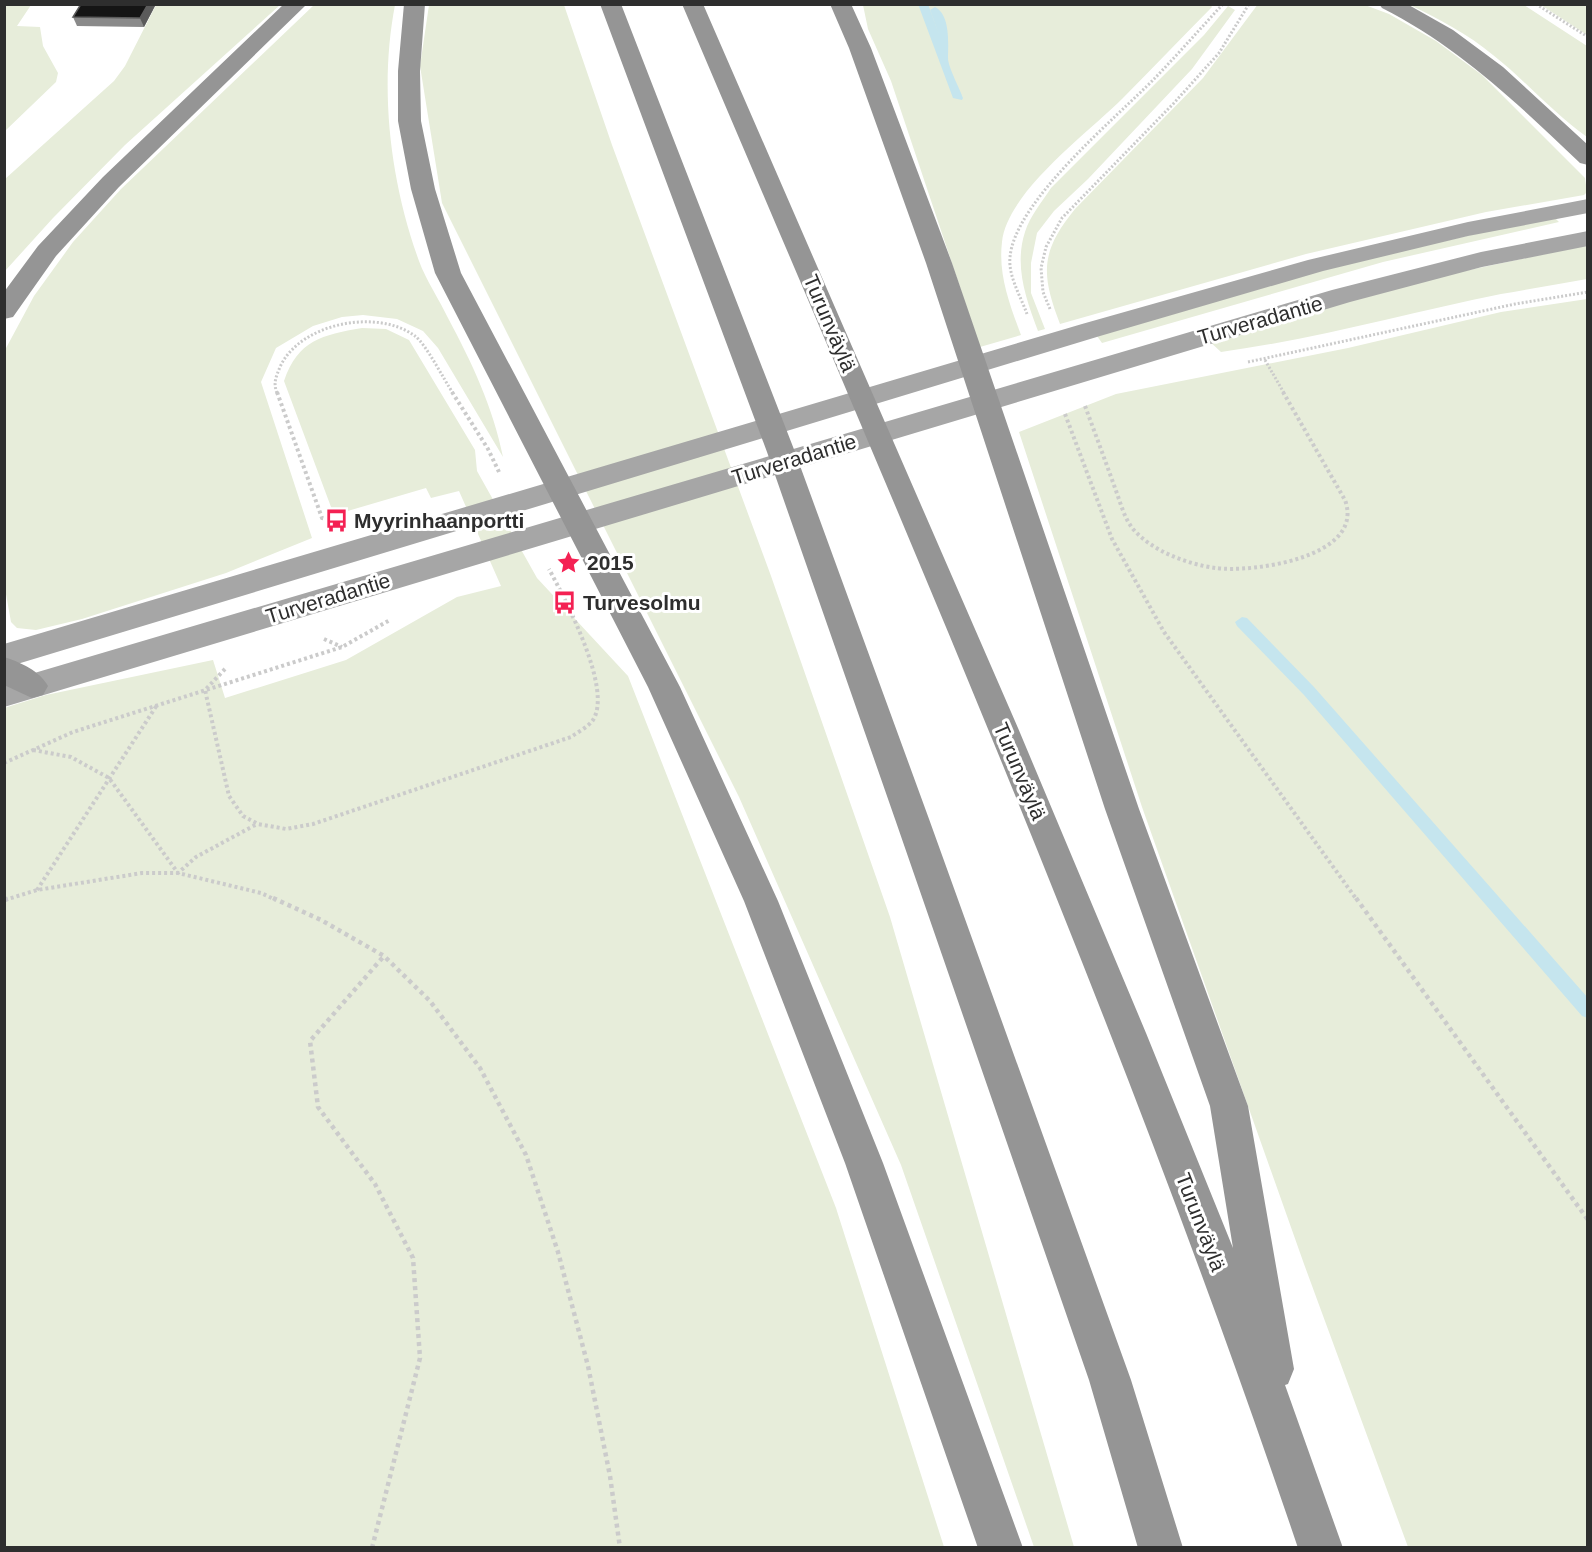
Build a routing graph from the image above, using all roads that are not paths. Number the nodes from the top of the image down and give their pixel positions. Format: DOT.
graph roads {
  1 [pos="297,4"];
  2 [pos="415,4"];
  3 [pos="610,4"];
  4 [pos="692,4"];
  5 [pos="840,4"];
  6 [pos="1389,4"];
  7 [pos="1587,158"];
  8 [pos="1587,206"];
  9 [pos="1587,238"];
  10 [pos="4,311"];
  11 [pos="4,656"];
  12 [pos="4,669"];
  13 [pos="18,691"];
  14 [pos="1284,1438"];
  15 [pos="1001,1548"];
  16 [pos="1161,1548"];
  17 [pos="1321,1548"];
  1 -- 10 [label="highway"];
  2 -- 15 [label="highway"];
  3 -- 16 [label="highway"];
  4 -- 14 [label="highway, Turunväylä"];
  5 -- 14 [label="highway"];
  6 -- 7 [label="highway"];
  8 -- 11 [label="main road, Turveradantie"];
  9 -- 13 [label="main road, Turveradantie"];
  12 -- 13 [label="highway"];
  14 -- 17 [label="highway, Turunväylä"];
}
